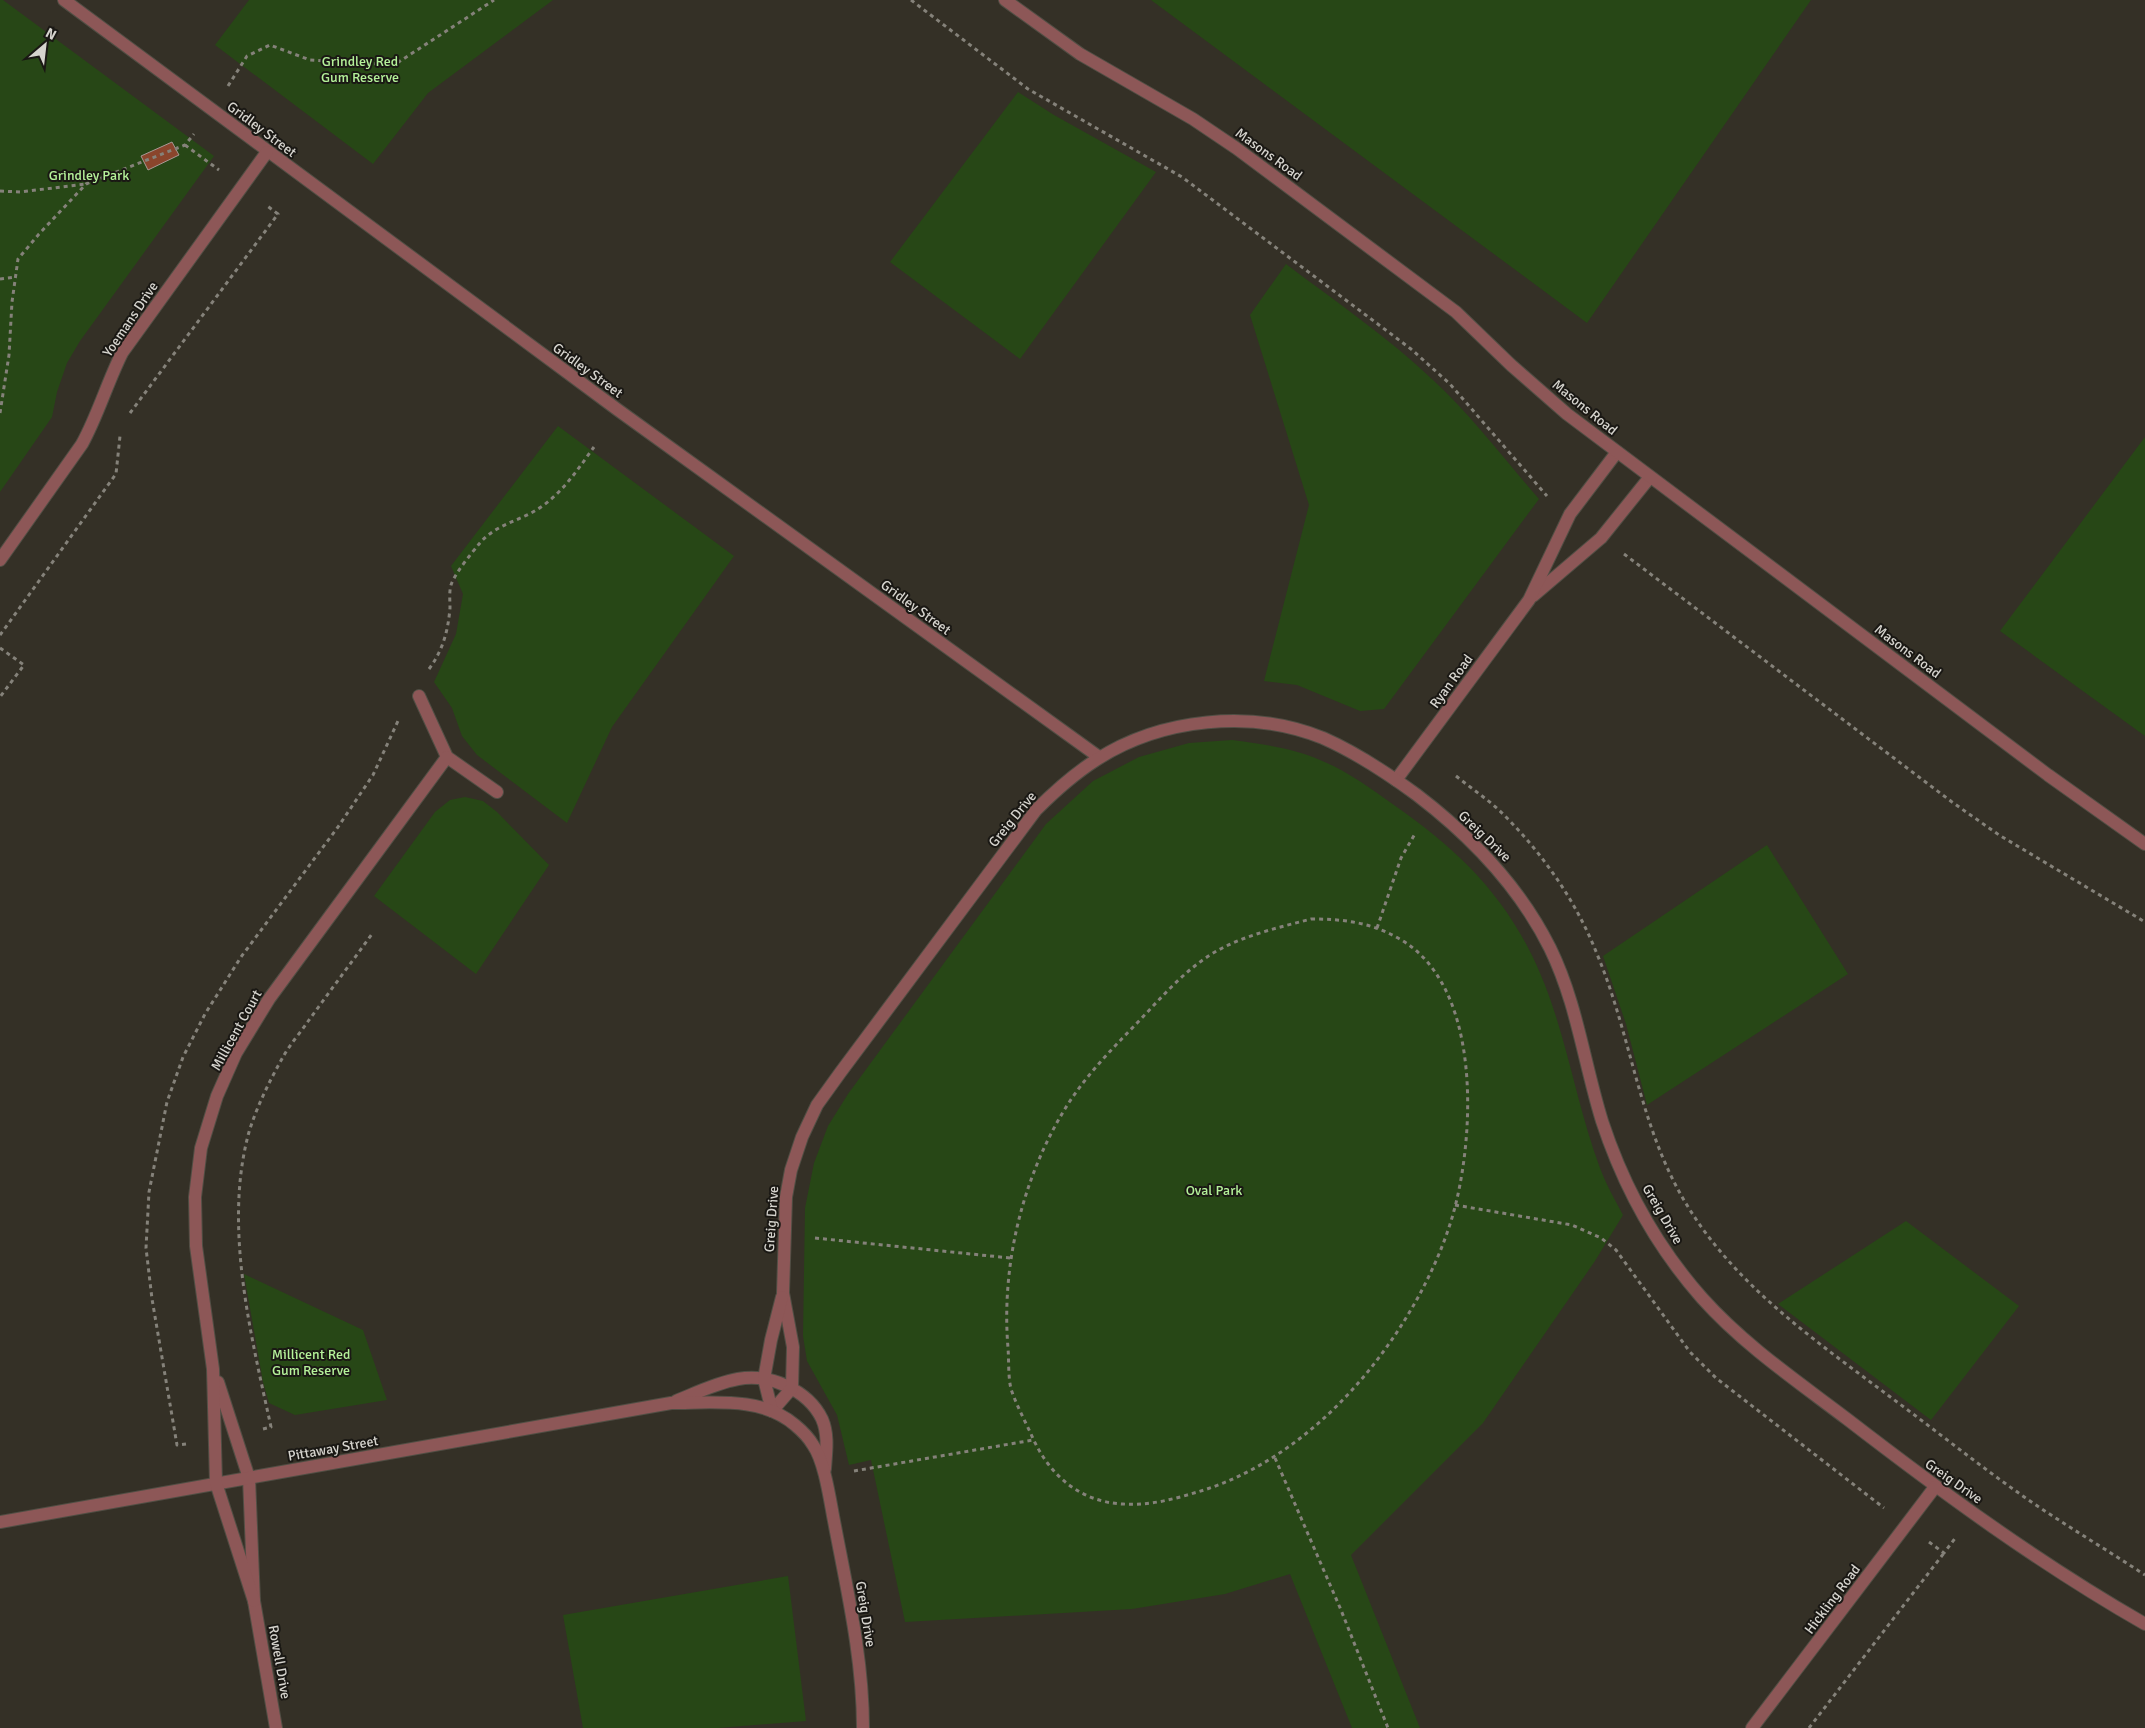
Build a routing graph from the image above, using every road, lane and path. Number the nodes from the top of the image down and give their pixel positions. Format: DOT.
graph roads {
  1 [pos="64,0"];
  2 [pos="494,0"];
  3 [pos="911,0"];
  4 [pos="1005,0"];
  5 [pos="213,111"];
  6 [pos="185,145"];
  7 [pos="267,152"];
  8 [pos="86,184"];
  9 [pos="242,186"];
  10 [pos="0,191"];
  11 [pos="16,277"];
  12 [pos="0,279"];
  13 [pos="0,413"];
  14 [pos="127,418"];
  15 [pos="120,435"];
  16 [pos="1617,452"];
  17 [pos="1650,476"];
  18 [pos="1570,514"];
  19 [pos="1601,538"];
  20 [pos="0,560"];
  21 [pos="1529,600"];
  22 [pos="0,634"];
  23 [pos="0,648"];
  24 [pos="419,696"];
  25 [pos="0,697"];
  26 [pos="447,757"];
  27 [pos="1099,758"];
  28 [pos="1456,776"];
  29 [pos="1396,780"];
  30 [pos="497,792"];
  31 [pos="1434,808"];
  32 [pos="2145,844"];
  33 [pos="2145,922"];
  34 [pos="1377,928"];
  35 [pos="1456,1205"];
  36 [pos="784,1235"];
  37 [pos="1010,1258"];
  38 [pos="783,1293"];
  39 [pos="213,1369"];
  40 [pos="764,1379"];
  41 [pos="792,1388"];
  42 [pos="671,1403"];
  43 [pos="772,1411"];
  44 [pos="1033,1440"];
  45 [pos="1275,1458"];
  46 [pos="825,1476"];
  47 [pos="249,1478"];
  48 [pos="216,1483"];
  49 [pos="1935,1487"];
  50 [pos="1973,1513"];
  51 [pos="0,1522"];
  52 [pos="1906,1526"];
  53 [pos="1944,1553"];
  54 [pos="2145,1575"];
  55 [pos="254,1602"];
  56 [pos="2145,1624"];
  57 [pos="276,1728"];
  58 [pos="863,1728"];
  59 [pos="1388,1728"];
  60 [pos="1752,1728"];
  61 [pos="1809,1728"];
  1 -- 5 [label="street, Gridley Street"];
  2 -- 5 [label="path"];
  3 -- 18 [label="path"];
  4 -- 16 [label="street, Masons Road"];
  5 -- 6 [label="path"];
  5 -- 7 [label="street, Gridley Street"];
  6 -- 8 [label="path"];
  6 -- 9 [label="path"];
  7 -- 9 [label="street, Yoemans Drive"];
  7 -- 27 [label="street, Gridley Street"];
  8 -- 10 [label="path"];
  8 -- 11 [label="path"];
  9 -- 14 [label="path"];
  9 -- 20 [label="street, Yoemans Drive"];
  11 -- 12 [label="path"];
  11 -- 13 [label="path"];
  15 -- 22 [label="path"];
  16 -- 17 [label="street, Masons Road"];
  16 -- 18 [label="street, Ryan Road"];
  17 -- 19 [label="street, Ryan Road"];
  17 -- 32 [label="street, Masons Road"];
  18 -- 21 [label="street, Ryan Road"];
  19 -- 21 [label="street, Ryan Road"];
  19 -- 33 [label="path"];
  21 -- 29 [label="street, Ryan Road"];
  23 -- 25 [label="path"];
  24 -- 26 [label="street"];
  26 -- 30 [label="street"];
  26 -- 39 [label="street, Millicent Court"];
  27 -- 29 [label="street, Greig Drive"];
  27 -- 36 [label="street, Greig Drive"];
  28 -- 54 [label="path"];
  29 -- 31 [label="street, Greig Drive"];
  31 -- 34 [label="path"];
  31 -- 49 [label="street, Greig Drive"];
  34 -- 35 [label="path"];
  34 -- 37 [label="path"];
  35 -- 45 [label="path"];
  35 -- 52 [label="path"];
  36 -- 37 [label="path"];
  36 -- 38 [label="street, Greig Drive"];
  37 -- 44 [label="path"];
  38 -- 40 [label="street, Greig Drive"];
  38 -- 41 [label="street, Greig Drive"];
  39 -- 47 [label="street, Millicent Court"];
  39 -- 48 [label="street, Millicent Court"];
  40 -- 41 [label="street, Greig Drive"];
  40 -- 42 [label="street, Pittaway Street"];
  40 -- 43 [label="street, Greig Drive"];
  41 -- 43 [label="street"];
  41 -- 46 [label="street, Greig Drive"];
  42 -- 43 [label="street, Pittaway Street"];
  42 -- 47 [label="street, Pittaway Street"];
  43 -- 46 [label="street, Greig Drive"];
  44 -- 45 [label="path"];
  44 -- 46 [label="path"];
  45 -- 59 [label="path"];
  46 -- 58 [label="street, Greig Drive"];
  47 -- 48 [label="street, Pittaway Street"];
  47 -- 55 [label="street, Rowell Drive"];
  48 -- 51 [label="street, Pittaway Street"];
  48 -- 55 [label="street, Rowell Drive"];
  49 -- 50 [label="street, Greig Drive"];
  49 -- 52 [label="street, Hickling Road"];
  50 -- 53 [label="path"];
  50 -- 56 [label="street, Greig Drive"];
  52 -- 53 [label="path"];
  52 -- 60 [label="street, Hickling Road"];
  53 -- 61 [label="path"];
  55 -- 57 [label="street, Rowell Drive"];
}
